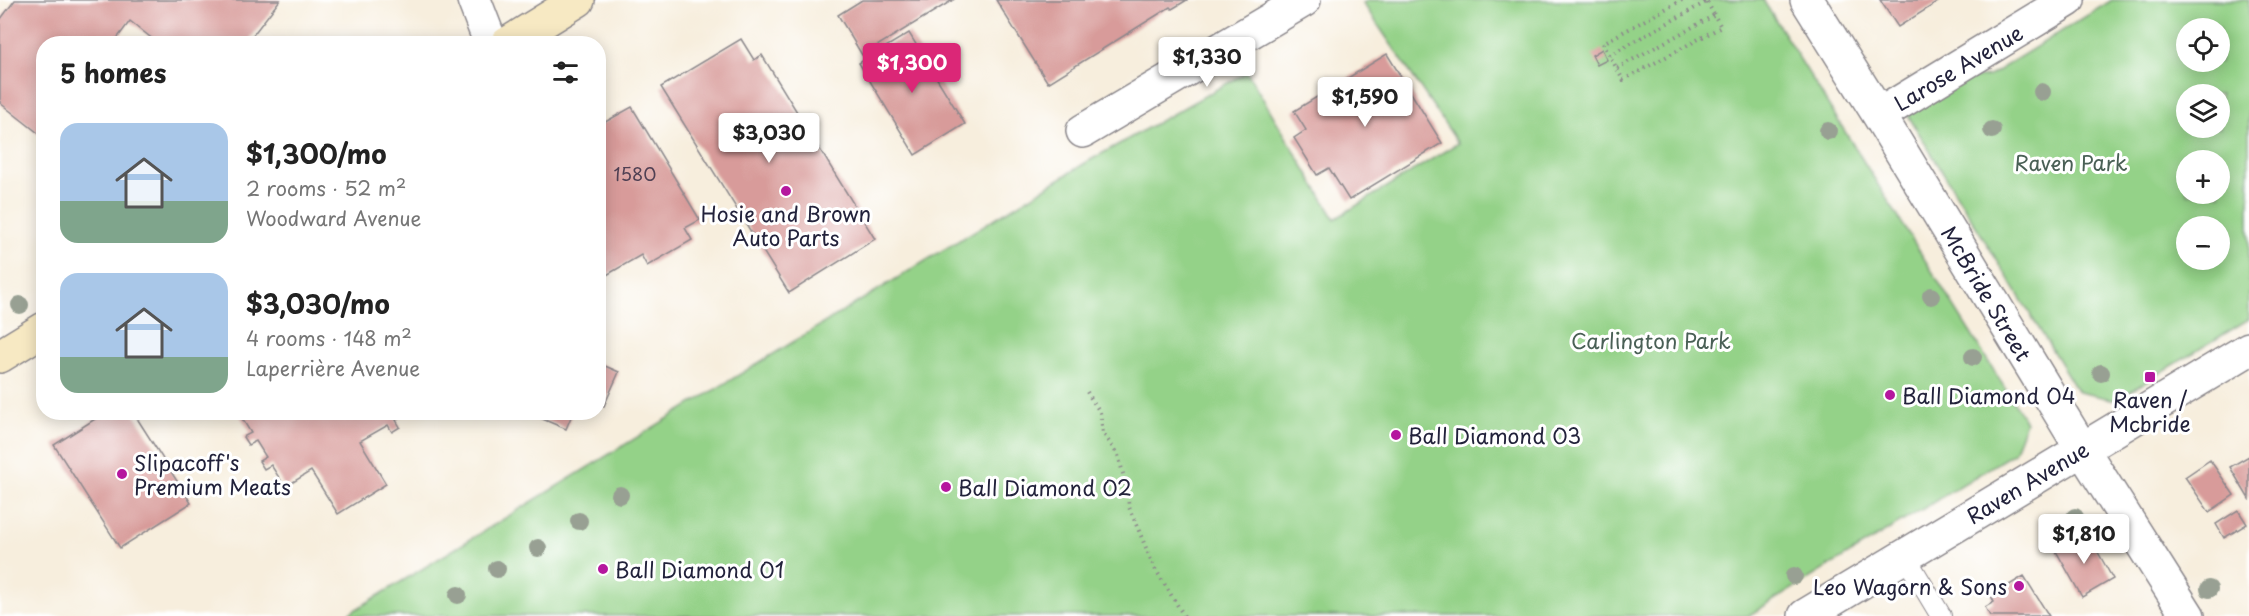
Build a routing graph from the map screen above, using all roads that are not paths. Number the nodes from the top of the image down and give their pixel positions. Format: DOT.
graph roads {
  1 [pos="474,0"];
  2 [pos="578,0"];
  3 [pos="1304,0"];
  4 [pos="1807,0"];
  5 [pos="2068,0"];
  6 [pos="488,36"];
  7 [pos="520,36"];
  8 [pos="1879,115"];
  9 [pos="1083,131"];
  10 [pos="36,334"];
  11 [pos="2249,349"];
  12 [pos="0,356"];
  13 [pos="2082,449"];
  14 [pos="1905,556"];
  15 [pos="1805,616"];
  16 [pos="1941,616"];
  17 [pos="2188,616"];
  1 -- 6 [label="street"];
  2 -- 7 [label="street"];
  3 -- 9 [label="street"];
  4 -- 8 [label="street, McBride Street"];
  5 -- 8 [label="street, Larose Avenue"];
  8 -- 13 [label="street, McBride Street"];
  10 -- 12 [label="street"];
  11 -- 13 [label="street, Raven Avenue"];
  13 -- 14 [label="street, Raven Avenue"];
  13 -- 17 [label="street, McBride Street"];
  14 -- 15 [label="street, Raven Avenue"];
  14 -- 16 [label="lane"];
}
